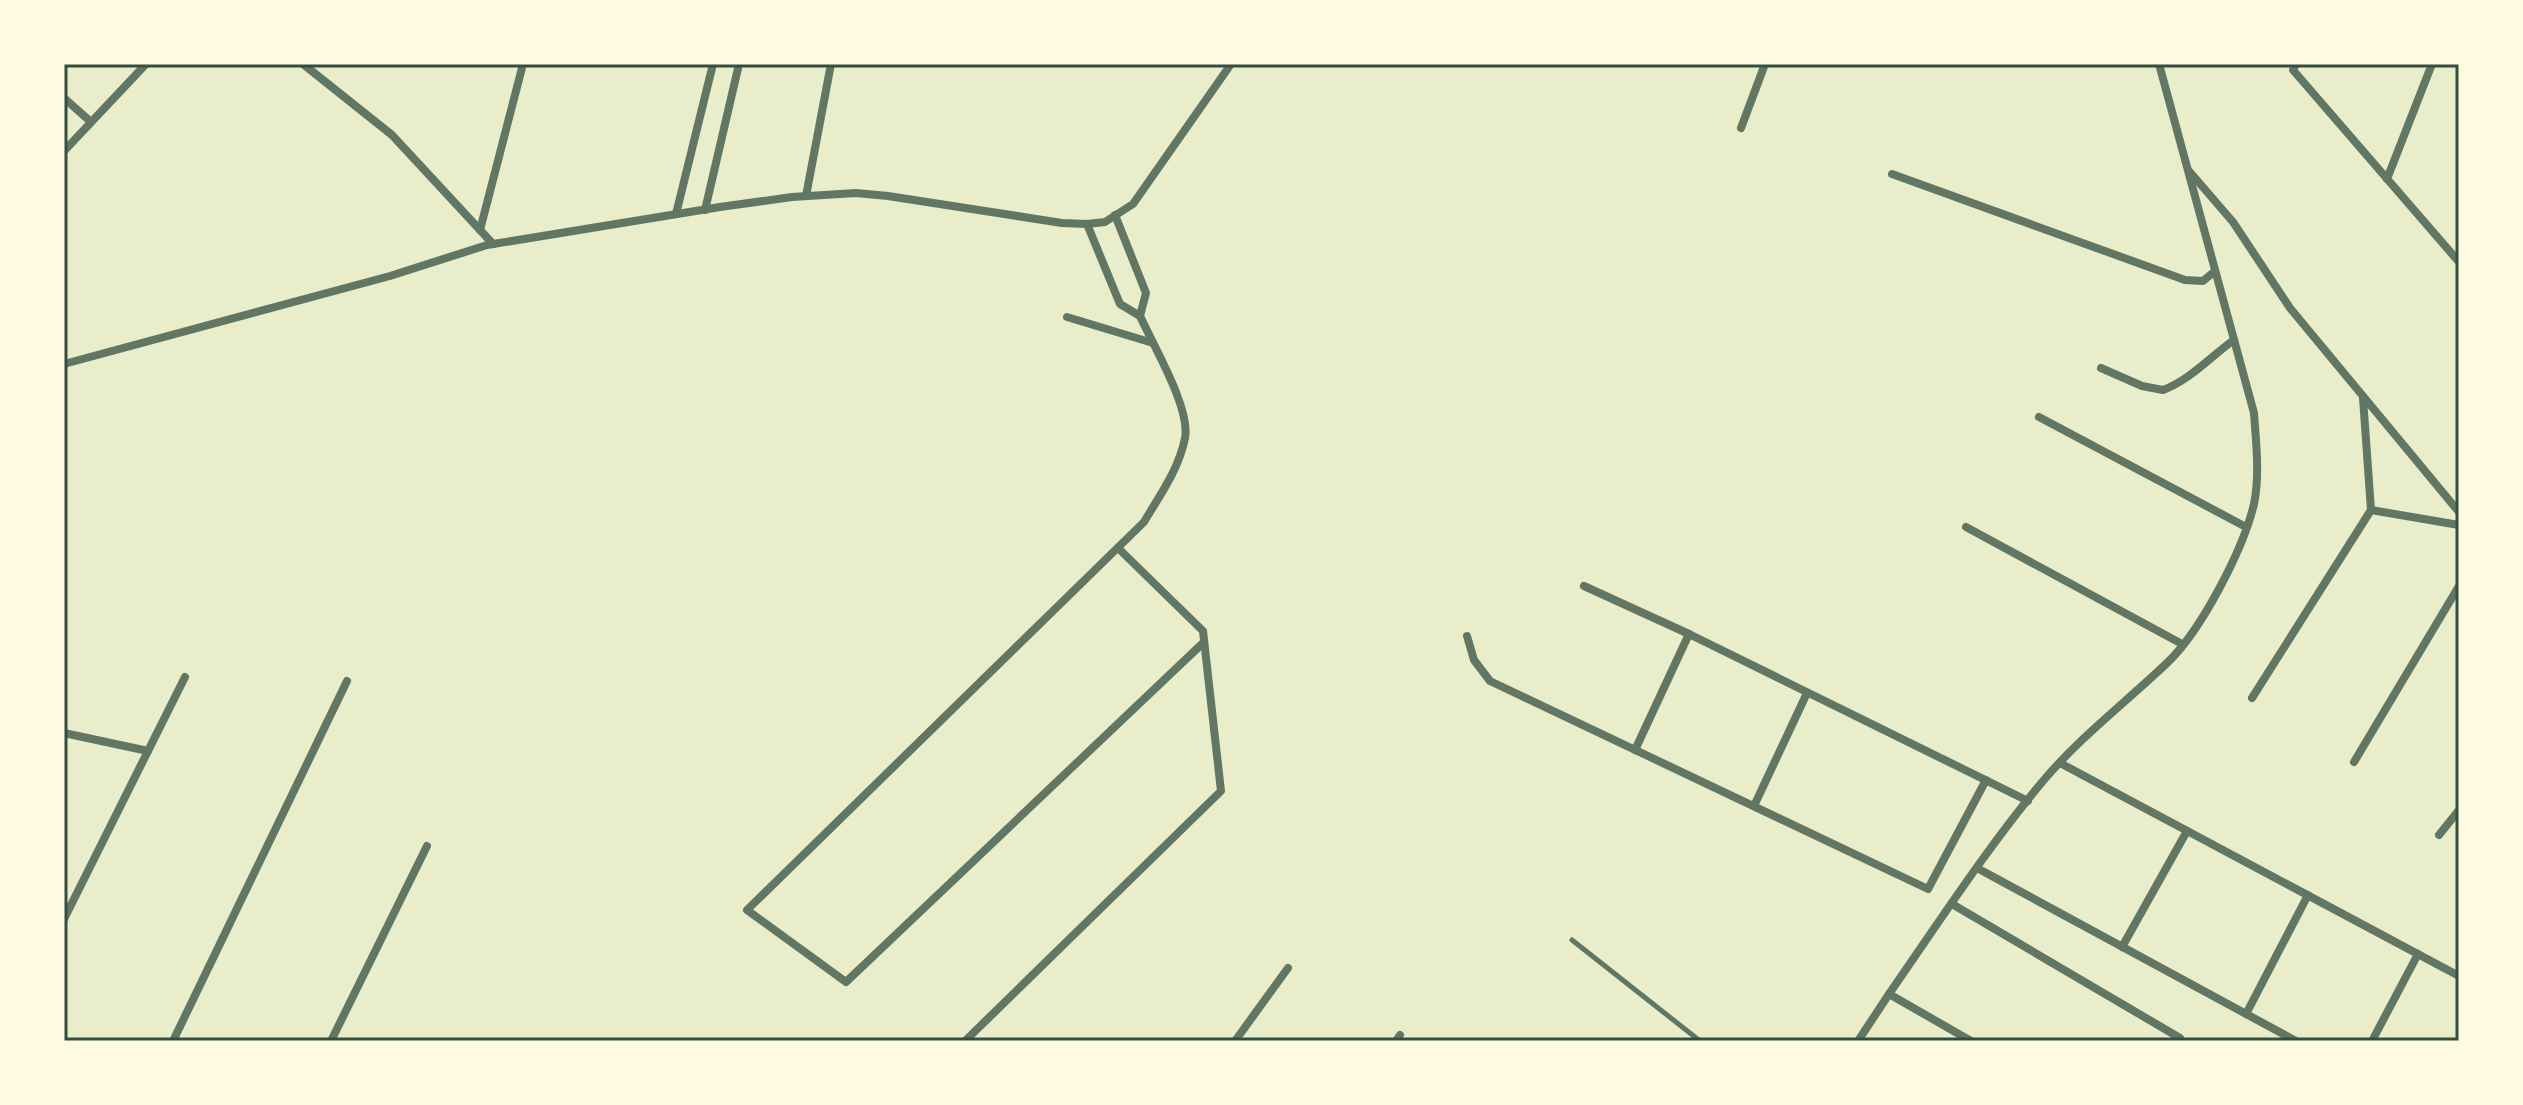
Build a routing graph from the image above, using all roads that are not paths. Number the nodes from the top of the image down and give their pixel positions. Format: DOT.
graph roads {
  1 [pos="146,64"];
  2 [pos="303,64"];
  3 [pos="523,64"];
  4 [pos="713,64"];
  5 [pos="739,64"];
  6 [pos="831,64"];
  7 [pos="1231,64"];
  8 [pos="1765,64"];
  9 [pos="2159,64"];
  10 [pos="2296,64"];
  11 [pos="2432,64"];
  12 [pos="64,98"];
  13 [pos="91,122"];
  14 [pos="1741,128"];
  15 [pos="64,151"];
  16 [pos="2188,169"];
  17 [pos="1892,174"];
  18 [pos="2387,179"];
  19 [pos="806,196"];
  20 [pos="705,210"];
  21 [pos="676,214"];
  22 [pos="1115,215"];
  23 [pos="1087,224"];
  24 [pos="480,230"];
  25 [pos="493,244"];
  26 [pos="2459,262"];
  27 [pos="2215,271"];
  28 [pos="1140,316"];
  29 [pos="1067,317"];
  30 [pos="2234,340"];
  31 [pos="1153,343"];
  32 [pos="64,364"];
  33 [pos="2101,368"];
  34 [pos="2363,397"];
  35 [pos="2039,417"];
  36 [pos="2371,510"];
  37 [pos="2459,512"];
  38 [pos="2459,525"];
  39 [pos="1966,527"];
  40 [pos="2246,527"];
  41 [pos="1118,548"];
  42 [pos="1584,586"];
  43 [pos="2459,586"];
  44 [pos="1689,634"];
  45 [pos="1467,636"];
  46 [pos="1204,642"];
  47 [pos="2182,644"];
  48 [pos="185,677"];
  49 [pos="347,681"];
  50 [pos="1807,693"];
  51 [pos="2252,698"];
  52 [pos="64,733"];
  53 [pos="1635,750"];
  54 [pos="148,751"];
  55 [pos="2354,762"];
  56 [pos="2060,763"];
  57 [pos="1986,780"];
  58 [pos="2028,801"];
  59 [pos="1754,806"];
  60 [pos="2459,810"];
  61 [pos="2187,831"];
  62 [pos="2439,835"];
  63 [pos="427,846"];
  64 [pos="1977,868"];
  65 [pos="64,889"];
  66 [pos="76,895"];
  67 [pos="2308,895"];
  68 [pos="1952,904"];
  69 [pos="64,919"];
  70 [pos="1572,940"];
  71 [pos="2122,947"];
  72 [pos="2418,954"];
  73 [pos="1288,968"];
  74 [pos="2459,976"];
  75 [pos="1889,994"];
  76 [pos="2246,1014"];
  77 [pos="2180,1038"];
  78 [pos="173,1041"];
  79 [pos="331,1041"];
  80 [pos="965,1041"];
  81 [pos="1235,1041"];
  82 [pos="1700,1041"];
  83 [pos="1858,1041"];
  84 [pos="1971,1041"];
  85 [pos="2296,1041"];
  86 [pos="2372,1041"];
  1 -- 13 [label="street"];
  2 -- 24 [label="street"];
  3 -- 24 [label="street"];
  4 -- 21 [label="street"];
  5 -- 20 [label="street"];
  6 -- 19 [label="street"];
  7 -- 22 [label="street"];
  8 -- 14 [label="street"];
  9 -- 16 [label="street"];
  10 -- 18 [label="street"];
  11 -- 18 [label="street"];
  12 -- 13 [label="street"];
  13 -- 15 [label="street"];
  16 -- 27 [label="street"];
  16 -- 34 [label="street"];
  17 -- 27 [label="street"];
  18 -- 26 [label="street"];
  19 -- 20 [label="street"];
  19 -- 23 [label="street"];
  20 -- 21 [label="street"];
  21 -- 25 [label="street"];
  22 -- 23 [label="street"];
  22 -- 28 [label="street"];
  23 -- 28 [label="street"];
  24 -- 25 [label="street"];
  25 -- 32 [label="street"];
  27 -- 30 [label="street"];
  28 -- 31 [label="street"];
  29 -- 31 [label="street"];
  30 -- 33 [label="street"];
  30 -- 40 [label="street"];
  31 -- 41 [label="street"];
  34 -- 36 [label="street"];
  34 -- 37 [label="street"];
  35 -- 40 [label="street"];
  36 -- 38 [label="street"];
  36 -- 51 [label="street"];
  39 -- 47 [label="street"];
  40 -- 47 [label="street"];
  41 -- 46 [label="street"];
  41 -- 46 [label="street"];
  42 -- 44 [label="street"];
  43 -- 55 [label="street"];
  44 -- 50 [label="street"];
  44 -- 53 [label="street"];
  45 -- 53 [label="street"];
  46 -- 80 [label="street"];
  47 -- 56 [label="street"];
  48 -- 54 [label="street"];
  49 -- 78 [label="street"];
  50 -- 57 [label="street"];
  50 -- 59 [label="street"];
  52 -- 54 [label="street"];
  53 -- 59 [label="street"];
  54 -- 66 [label="street"];
  56 -- 58 [label="street"];
  56 -- 61 [label="street"];
  57 -- 58 [label="street"];
  57 -- 59 [label="street"];
  58 -- 64 [label="street"];
  60 -- 62 [label="street"];
  61 -- 67 [label="street"];
  61 -- 71 [label="street"];
  63 -- 79 [label="street"];
  64 -- 68 [label="street"];
  64 -- 71 [label="street"];
  65 -- 66 [label="street"];
  66 -- 69 [label="street"];
  67 -- 72 [label="street"];
  67 -- 76 [label="street"];
  68 -- 75 [label="street"];
  68 -- 77 [label="street"];
  70 -- 82 [label="lane"];
  71 -- 76 [label="street"];
  72 -- 74 [label="street"];
  72 -- 86 [label="street"];
  73 -- 81 [label="street"];
  75 -- 83 [label="street"];
  75 -- 84 [label="street"];
  76 -- 85 [label="street"];
}
